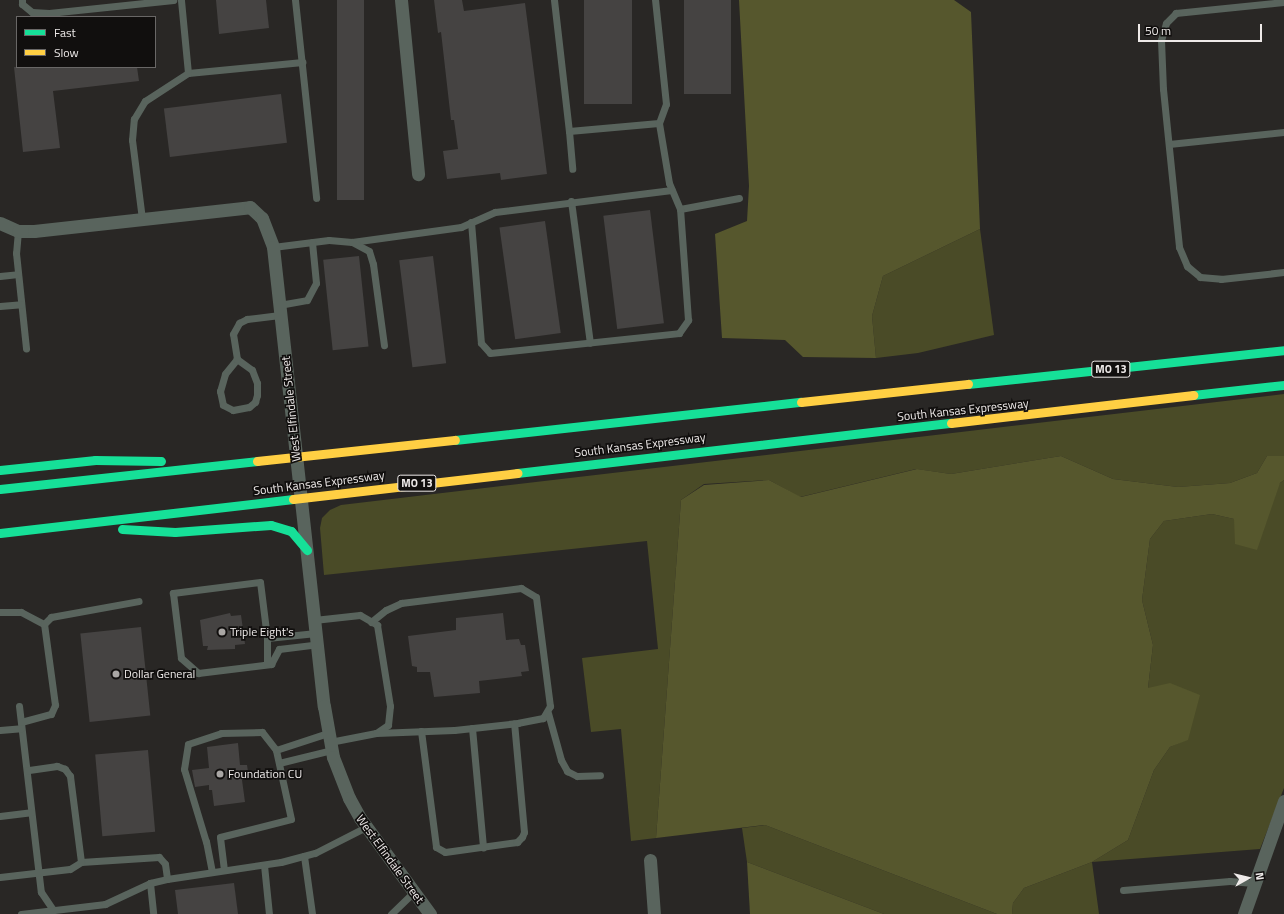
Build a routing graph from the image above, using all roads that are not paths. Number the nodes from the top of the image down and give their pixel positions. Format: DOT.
graph roads {
  1 [pos="22,0"];
  2 [pos="173,0"];
  3 [pos="181,0"];
  4 [pos="295,0"];
  5 [pos="401,0"];
  6 [pos="554,0"];
  7 [pos="655,0"];
  8 [pos="1284,2"];
  9 [pos="302,62"];
  10 [pos="188,73"];
  11 [pos="659,123"];
  12 [pos="569,131"];
  13 [pos="1284,132"];
  14 [pos="1169,144"];
  15 [pos="572,169"];
  16 [pos="418,174"];
  17 [pos="672,190"];
  18 [pos="316,198"];
  19 [pos="738,198"];
  20 [pos="571,201"];
  21 [pos="680,209"];
  22 [pos="142,219"];
  23 [pos="471,222"];
  24 [pos="0,223"];
  25 [pos="18,231"];
  26 [pos="312,242"];
  27 [pos="352,242"];
  28 [pos="273,247"];
  29 [pos="1284,272"];
  30 [pos="18,274"];
  31 [pos="0,276"];
  32 [pos="21,304"];
  33 [pos="0,306"];
  34 [pos="280,310"];
  35 [pos="590,343"];
  36 [pos="384,345"];
  37 [pos="26,348"];
  38 [pos="1284,350"];
  39 [pos="237,359"];
  40 [pos="1284,385"];
  41 [pos="297,458"];
  42 [pos="220,466"];
  43 [pos="0,470"];
  44 [pos="0,489"];
  45 [pos="301,497"];
  46 [pos="77,525"];
  47 [pos="0,533"];
  48 [pos="307,550"];
  49 [pos="140,601"];
  50 [pos="0,612"];
  51 [pos="371,622"];
  52 [pos="44,624"];
  53 [pos="316,632"];
  54 [pos="267,638"];
  55 [pos="267,664"];
  56 [pos="19,706"];
  57 [pos="548,713"];
  58 [pos="514,723"];
  59 [pos="21,725"];
  60 [pos="472,728"];
  61 [pos="0,730"];
  62 [pos="420,731"];
  63 [pos="376,733"];
  64 [pos="330,742"];
  65 [pos="276,750"];
  66 [pos="278,763"];
  67 [pos="27,770"];
  68 [pos="600,775"];
  69 [pos="1284,801"];
  70 [pos="31,812"];
  71 [pos="0,816"];
  72 [pos="366,827"];
  73 [pos="220,837"];
  74 [pos="206,842"];
  75 [pos="483,847"];
  76 [pos="304,856"];
  77 [pos="650,860"];
  78 [pos="81,862"];
  79 [pos="264,865"];
  80 [pos="224,870"];
  81 [pos="38,872"];
  82 [pos="212,872"];
  83 [pos="0,877"];
  84 [pos="167,879"];
  85 [pos="150,883"];
  86 [pos="1253,883"];
  87 [pos="1123,890"];
  88 [pos="414,892"];
  89 [pos="53,910"];
  90 [pos="21,914"];
  91 [pos="153,914"];
  92 [pos="269,914"];
  93 [pos="312,914"];
  94 [pos="391,914"];
  95 [pos="430,914"];
  96 [pos="654,914"];
  97 [pos="1244,914"];
  1 -- 2 [label="lane"];
  3 -- 10 [label="lane"];
  4 -- 9 [label="lane"];
  5 -- 16 [label="street"];
  6 -- 12 [label="lane"];
  7 -- 11 [label="lane"];
  8 -- 14 [label="lane"];
  9 -- 10 [label="lane"];
  9 -- 18 [label="lane"];
  10 -- 22 [label="lane"];
  11 -- 12 [label="lane"];
  11 -- 17 [label="lane"];
  12 -- 15 [label="lane"];
  13 -- 14 [label="lane"];
  14 -- 29 [label="lane"];
  17 -- 20 [label="lane"];
  17 -- 21 [label="lane"];
  19 -- 21 [label="lane"];
  20 -- 23 [label="lane"];
  20 -- 35 [label="lane"];
  21 -- 35 [label="lane"];
  22 -- 25 [label="street, West Elfindale Street"];
  22 -- 28 [label="street, West Elfindale Street"];
  23 -- 27 [label="lane"];
  23 -- 35 [label="lane"];
  24 -- 25 [label="street, West Elfindale Street"];
  25 -- 30 [label="lane"];
  26 -- 27 [label="lane"];
  26 -- 28 [label="lane"];
  26 -- 34 [label="lane"];
  27 -- 36 [label="lane"];
  28 -- 34 [label="street, West Elfindale Street"];
  30 -- 31 [label="lane"];
  30 -- 32 [label="lane"];
  32 -- 33 [label="lane"];
  32 -- 37 [label="lane"];
  34 -- 39 [label="lane"];
  34 -- 41 [label="street, West Elfindale Street"];
  38 -- 41 [label="main road, South Kansas Expressway / MO 13"];
  39 -- 39 [label="lane"];
  40 -- 45 [label="main road, South Kansas Expressway / MO 13"];
  41 -- 42 [label="main road, South Kansas Expressway / MO 13"];
  41 -- 45 [label="street, West Elfindale Street"];
  42 -- 43 [label="main road"];
  42 -- 44 [label="main road, South Kansas Expressway / MO 13"];
  45 -- 46 [label="main road, South Kansas Expressway / MO 13"];
  45 -- 48 [label="street, West Elfindale Street"];
  46 -- 47 [label="main road, South Kansas Expressway / MO 13"];
  46 -- 48 [label="main road"];
  48 -- 53 [label="street, West Elfindale Street"];
  49 -- 52 [label="lane"];
  50 -- 52 [label="lane"];
  51 -- 53 [label="lane"];
  51 -- 57 [label="lane"];
  51 -- 63 [label="lane"];
  52 -- 59 [label="lane"];
  53 -- 54 [label="lane"];
  53 -- 55 [label="lane"];
  53 -- 64 [label="street, West Elfindale Street"];
  54 -- 55 [label="lane"];
  54 -- 55 [label="lane"];
  56 -- 59 [label="lane"];
  57 -- 58 [label="lane"];
  57 -- 68 [label="lane"];
  58 -- 60 [label="lane"];
  58 -- 75 [label="lane"];
  59 -- 61 [label="lane"];
  59 -- 67 [label="lane"];
  60 -- 62 [label="lane"];
  60 -- 75 [label="lane"];
  62 -- 63 [label="lane"];
  62 -- 75 [label="lane"];
  63 -- 64 [label="lane"];
  64 -- 65 [label="lane"];
  64 -- 66 [label="lane"];
  64 -- 72 [label="street, West Elfindale Street"];
  65 -- 66 [label="lane"];
  65 -- 74 [label="lane"];
  66 -- 73 [label="lane"];
  67 -- 70 [label="lane"];
  67 -- 78 [label="lane"];
  69 -- 86 [label="street"];
  70 -- 71 [label="lane"];
  70 -- 81 [label="lane"];
  72 -- 76 [label="lane"];
  72 -- 88 [label="street, West Elfindale Street"];
  73 -- 74 [label="lane"];
  73 -- 80 [label="lane"];
  74 -- 82 [label="lane"];
  76 -- 79 [label="lane"];
  76 -- 93 [label="lane"];
  77 -- 96 [label="street"];
  78 -- 81 [label="lane"];
  78 -- 84 [label="lane"];
  79 -- 80 [label="lane"];
  79 -- 92 [label="lane"];
  80 -- 82 [label="lane"];
  81 -- 83 [label="lane"];
  81 -- 89 [label="lane"];
  82 -- 84 [label="lane"];
  84 -- 85 [label="lane"];
  85 -- 89 [label="lane"];
  85 -- 91 [label="lane"];
  86 -- 87 [label="lane"];
  86 -- 97 [label="street"];
  88 -- 94 [label="lane"];
  88 -- 95 [label="street, West Elfindale Street"];
  89 -- 90 [label="lane"];
}
